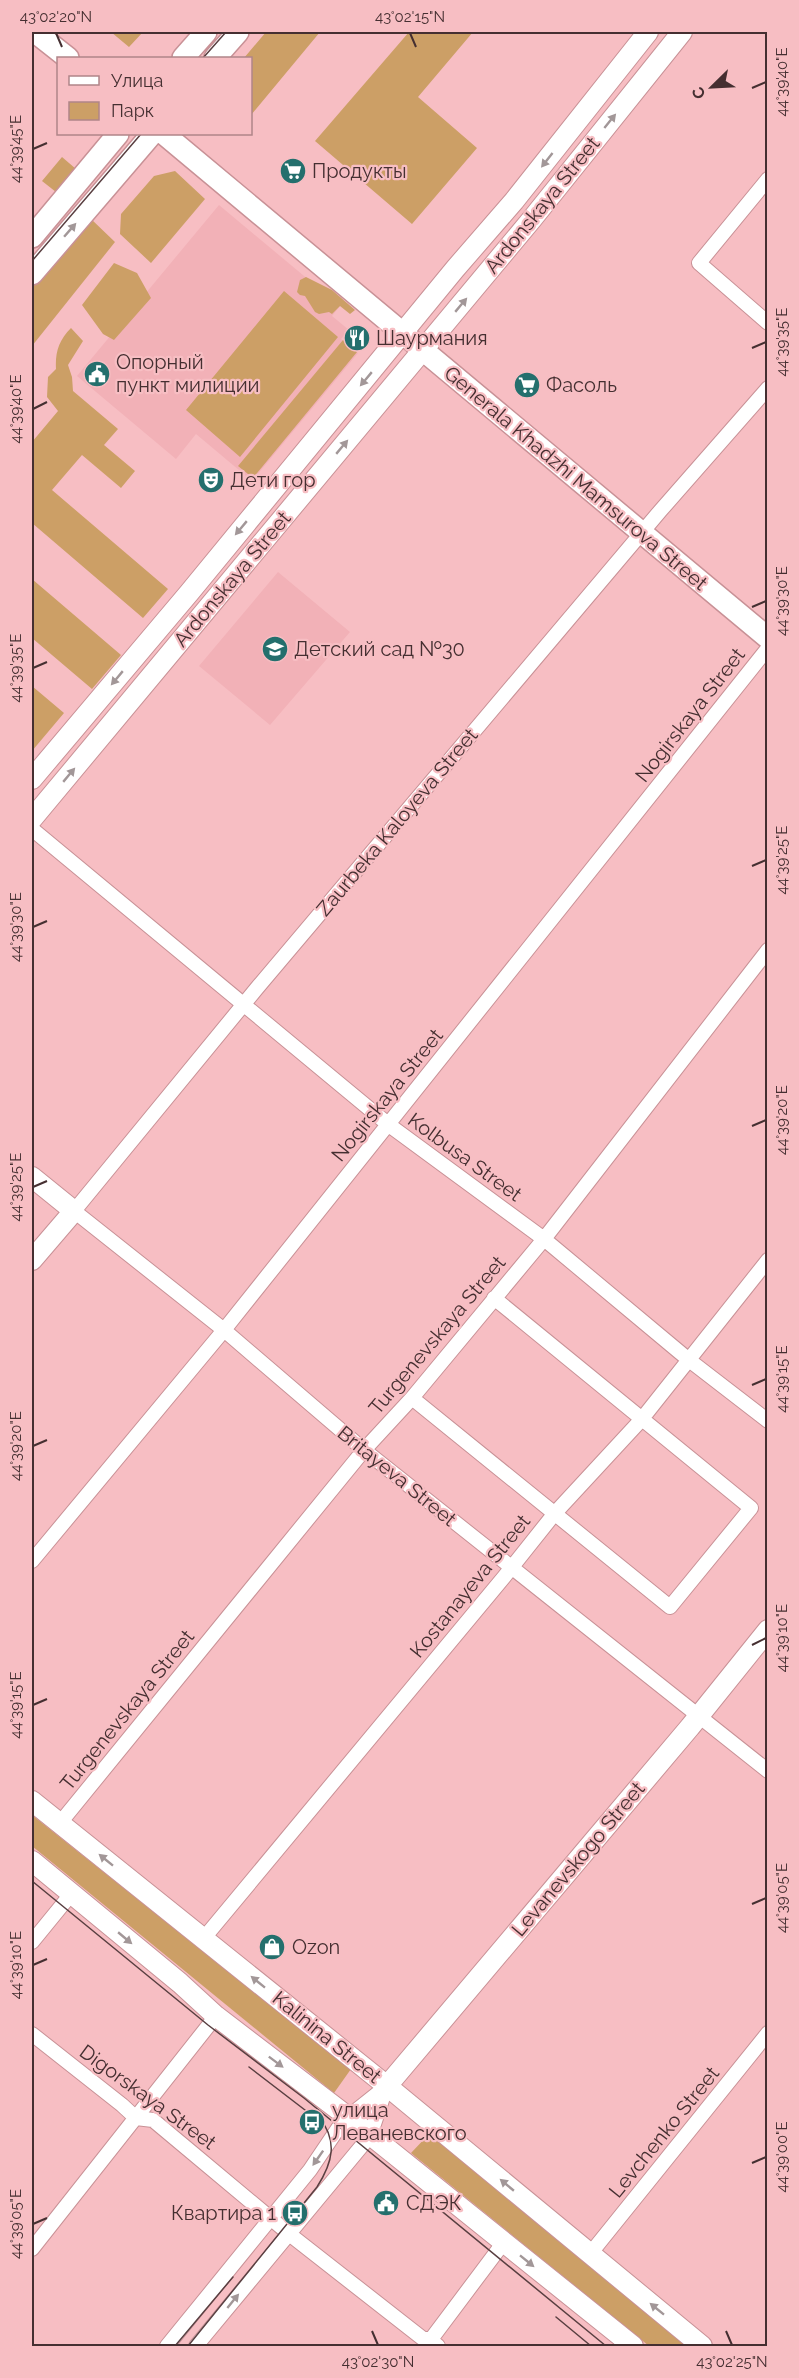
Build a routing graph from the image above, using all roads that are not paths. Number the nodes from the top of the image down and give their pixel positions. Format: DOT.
graph roads {
  1 [pos="35,32"];
  2 [pos="206,32"];
  3 [pos="238,32"];
  4 [pos="648,32"];
  5 [pos="682,32"];
  6 [pos="68,57"];
  7 [pos="184,57"];
  8 [pos="216,57"];
  9 [pos="117,135"];
  10 [pos="151,135"];
  11 [pos="165,135"];
  12 [pos="768,179"];
  13 [pos="32,237"];
  14 [pos="32,274"];
  15 [pos="768,323"];
  16 [pos="404,334"];
  17 [pos="423,350"];
  18 [pos="768,388"];
  19 [pos="640,534"];
  20 [pos="768,638"];
  21 [pos="768,648"];
  22 [pos="32,779"];
  23 [pos="32,819"];
  24 [pos="32,829"];
  25 [pos="768,950"];
  26 [pos="244,1004"];
  27 [pos="389,1125"];
  28 [pos="32,1177"];
  29 [pos="74,1211"];
  30 [pos="544,1239"];
  31 [pos="32,1260"];
  32 [pos="768,1260"];
  33 [pos="494,1298"];
  34 [pos="224,1330"];
  35 [pos="689,1360"];
  36 [pos="412,1398"];
  37 [pos="641,1420"];
  38 [pos="768,1421"];
  39 [pos="364,1450"];
  40 [pos="555,1513"];
  41 [pos="32,1561"];
  42 [pos="511,1569"];
  43 [pos="768,1630"];
  44 [pos="699,1716"];
  45 [pos="768,1771"];
  46 [pos="32,1801"];
  47 [pos="60,1823"];
  48 [pos="32,1861"];
  49 [pos="72,1893"];
  50 [pos="204,1938"];
  51 [pos="32,1942"];
  52 [pos="216,2016"];
  53 [pos="768,2033"];
  54 [pos="32,2034"];
  55 [pos="387,2086"];
  56 [pos="348,2117"];
  57 [pos="136,2118"];
  58 [pos="370,2136"];
  59 [pos="271,2218"];
  60 [pos="288,2233"];
  61 [pos="504,2242"];
  62 [pos="32,2249"];
  63 [pos="590,2254"];
  64 [pos="432,2344"];
  65 [pos="167,2346"];
  66 [pos="196,2346"];
  67 [pos="633,2346"];
  68 [pos="702,2346"];
  1 -- 6 [label="main road"];
  2 -- 7 [label="main road"];
  3 -- 8 [label="main road"];
  4 -- 16 [label="main road, Ardonskaya Street, one-way"];
  17 -- 5 [label="main road, Ardonskaya Street, one-way"];
  9 -- 13 [label="main road"];
  14 -- 10 [label="main road, one-way"];
  11 -- 16 [label="main road, Generala Khadzhi Mamsurova Street"];
  12 -- 15 [label="street"];
  16 -- 17 [label="main road, Generala Khadzhi Mamsurova Street"];
  16 -- 22 [label="main road, Ardonskaya Street, one-way"];
  17 -- 19 [label="main road, Generala Khadzhi Mamsurova Street"];
  23 -- 17 [label="main road, Ardonskaya Street, one-way"];
  18 -- 19 [label="street, Zaurbeka Kaloyeva Street"];
  19 -- 20 [label="main road, Generala Khadzhi Mamsurova Street"];
  19 -- 26 [label="street, Zaurbeka Kaloyeva Street"];
  21 -- 27 [label="street, Nogirskaya Street"];
  24 -- 26 [label="street, Kolbusa Street"];
  25 -- 30 [label="street, Turgenevskaya Street"];
  26 -- 27 [label="street, Kolbusa Street"];
  26 -- 29 [label="street, Zaurbeka Kaloyeva Street"];
  27 -- 30 [label="street, Kolbusa Street"];
  27 -- 34 [label="street, Nogirskaya Street"];
  28 -- 29 [label="main road, Britayeva Street"];
  29 -- 31 [label="main road, Zaurbeka Kaloyeva Street"];
  29 -- 34 [label="street, Britayeva Street"];
  30 -- 33 [label="street, Turgenevskaya Street"];
  30 -- 35 [label="street, Kolbusa Street"];
  32 -- 35 [label="street, Kostanayeva Street"];
  33 -- 36 [label="street, Turgenevskaya Street"];
  33 -- 37 [label="street"];
  34 -- 39 [label="street, Britayeva Street"];
  34 -- 41 [label="street, Nogirskaya Street"];
  35 -- 37 [label="street, Kostanayeva Street"];
  35 -- 38 [label="street, Kolbusa Street"];
  36 -- 39 [label="street, Turgenevskaya Street"];
  36 -- 40 [label="street"];
  37 -- 40 [label="street, Kostanayeva Street"];
  37 -- 40 [label="street"];
  39 -- 42 [label="street, Britayeva Street"];
  39 -- 47 [label="street, Turgenevskaya Street"];
  40 -- 42 [label="street, Kostanayeva Street"];
  42 -- 44 [label="street, Britayeva Street"];
  42 -- 50 [label="street, Kostanayeva Street"];
  43 -- 44 [label="main road, Levanevskogo Street"];
  44 -- 45 [label="street, Britayeva Street"];
  44 -- 55 [label="main road, Levanevskogo Street"];
  46 -- 47 [label="main road, Kalinina Street"];
  50 -- 47 [label="main road, Kalinina Street, one-way"];
  48 -- 49 [label="main road"];
  49 -- 51 [label="street"];
  49 -- 52 [label="main road, one-way"];
  55 -- 50 [label="main road, Kalinina Street, one-way"];
  52 -- 56 [label="main road, one-way"];
  52 -- 57 [label="street"];
  53 -- 63 [label="street, Levchenko Street"];
  54 -- 57 [label="street, Digorskaya Street"];
  55 -- 56 [label="street, Levanevskogo Street"];
  55 -- 58 [label="street, Levanevskogo Street"];
  63 -- 55 [label="main road, Kalinina Street, one-way"];
  56 -- 58 [label="main road"];
  56 -- 59 [label="street, Levanevskogo Street, one-way"];
  57 -- 59 [label="street, Digorskaya Street"];
  57 -- 62 [label="street"];
  58 -- 60 [label="street, Levanevskogo Street"];
  58 -- 61 [label="main road"];
  59 -- 60 [label="street, Digorskaya Street"];
  59 -- 65 [label="street, Levanevskogo Street"];
  60 -- 64 [label="street, Digorskaya Street"];
  66 -- 60 [label="street, Levanevskogo Street, one-way"];
  61 -- 64 [label="street"];
  61 -- 67 [label="main road, one-way"];
  68 -- 63 [label="main road, Kalinina Street, one-way"];
}
